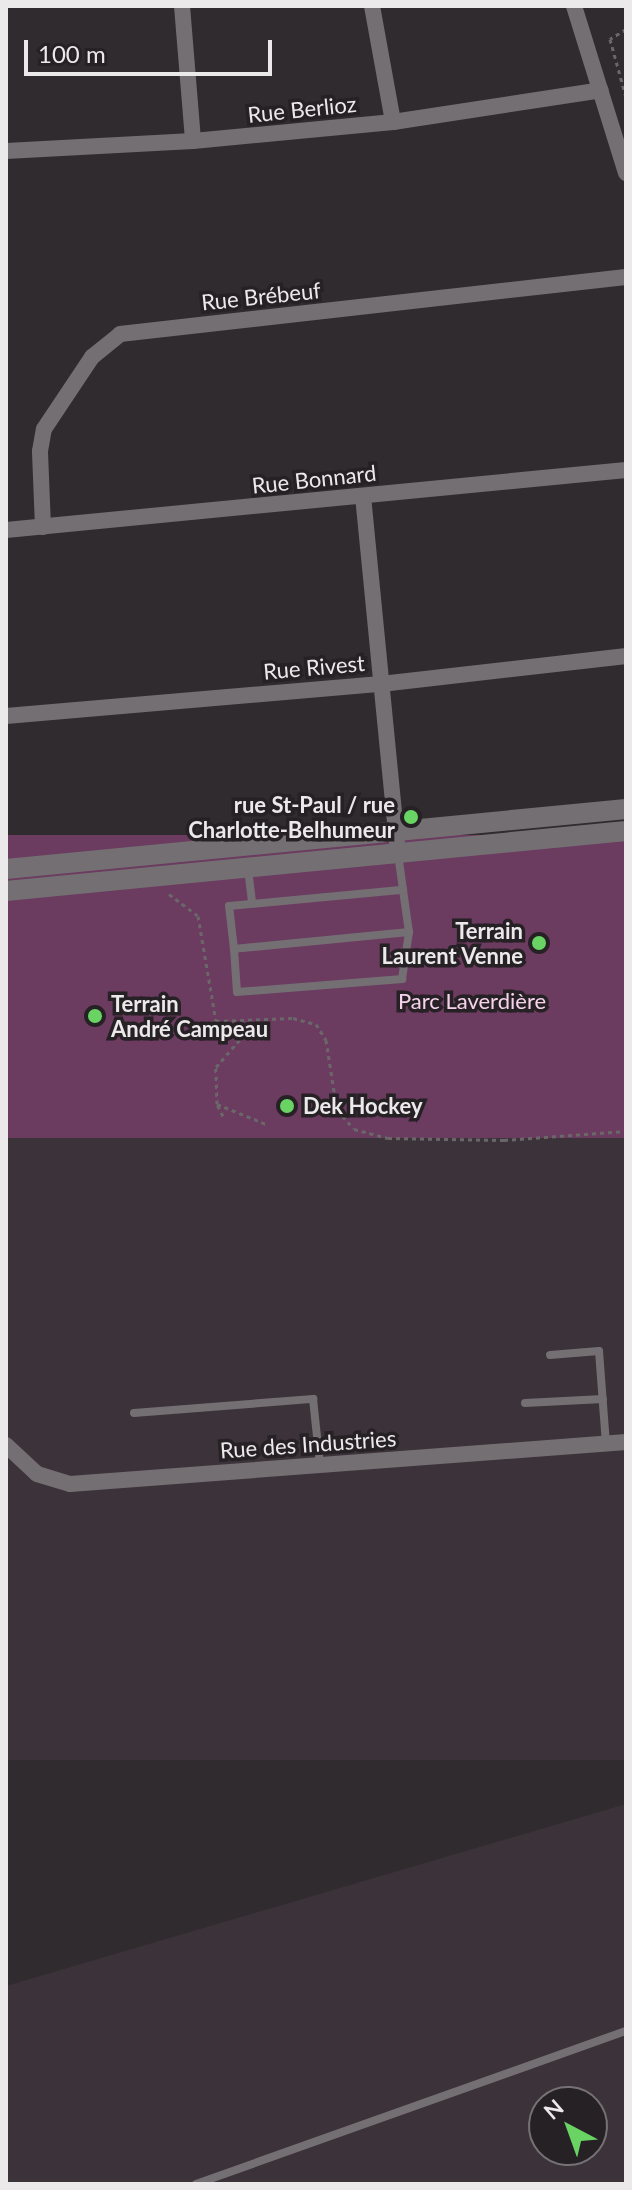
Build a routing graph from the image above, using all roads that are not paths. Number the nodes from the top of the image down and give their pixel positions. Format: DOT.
graph roads {
  1 [pos="182,6"];
  2 [pos="372,6"];
  3 [pos="574,6"];
  4 [pos="601,90"];
  5 [pos="393,122"];
  6 [pos="193,141"];
  7 [pos="6,151"];
  8 [pos="626,173"];
  9 [pos="626,277"];
  10 [pos="626,470"];
  11 [pos="363,496"];
  12 [pos="43,527"];
  13 [pos="6,530"];
  14 [pos="626,656"];
  15 [pos="381,684"];
  16 [pos="6,716"];
  17 [pos="626,809"];
  18 [pos="520,819"];
  19 [pos="395,831"];
  20 [pos="626,831"];
  21 [pos="523,841"];
  22 [pos="256,845"];
  23 [pos="398,853"];
  24 [pos="142,856"];
  25 [pos="37,866"];
  26 [pos="254,867"];
  27 [pos="6,869"];
  28 [pos="150,886"];
  29 [pos="37,888"];
  30 [pos="403,890"];
  31 [pos="6,891"];
  32 [pos="252,904"];
  33 [pos="409,932"];
  34 [pos="234,949"];
  35 [pos="550,1355"];
  36 [pos="603,1399"];
  37 [pos="525,1403"];
  38 [pos="134,1413"];
  39 [pos="626,1442"];
  40 [pos="606,1444"];
  41 [pos="6,1445"];
  42 [pos="320,1465"];
  43 [pos="626,2031"];
  44 [pos="196,2184"];
  1 -- 6 [label="street"];
  2 -- 5 [label="street"];
  3 -- 4 [label="street"];
  4 -- 5 [label="street, Rue Berlioz"];
  4 -- 8 [label="street"];
  5 -- 6 [label="street, Rue Berlioz"];
  6 -- 7 [label="street, Rue Berlioz"];
  9 -- 12 [label="street, Rue Brébeuf"];
  10 -- 11 [label="street, Rue Bonnard"];
  11 -- 12 [label="street, Rue Bonnard"];
  11 -- 15 [label="street"];
  12 -- 13 [label="street, Rue Bonnard"];
  14 -- 15 [label="street, Rue Rivest"];
  15 -- 16 [label="street, Rue Rivest"];
  15 -- 19 [label="street"];
  17 -- 18 [label="street"];
  18 -- 19 [label="street"];
  18 -- 21 [label="street"];
  19 -- 22 [label="street"];
  19 -- 23 [label="street"];
  20 -- 21 [label="street"];
  21 -- 23 [label="street"];
  22 -- 24 [label="street"];
  22 -- 26 [label="street"];
  23 -- 26 [label="street"];
  23 -- 30 [label="lane"];
  24 -- 25 [label="street"];
  24 -- 28 [label="street"];
  25 -- 27 [label="street"];
  25 -- 29 [label="street"];
  26 -- 28 [label="street"];
  26 -- 32 [label="lane"];
  28 -- 29 [label="street"];
  29 -- 31 [label="street"];
  30 -- 32 [label="lane"];
  30 -- 33 [label="lane"];
  32 -- 34 [label="lane"];
  33 -- 34 [label="lane"];
  33 -- 34 [label="lane"];
  35 -- 36 [label="lane"];
  36 -- 37 [label="lane"];
  36 -- 40 [label="lane"];
  38 -- 42 [label="lane"];
  39 -- 40 [label="street, Rue des Industries"];
  40 -- 42 [label="street, Rue des Industries"];
  41 -- 42 [label="street, Rue des Industries"];
  43 -- 44 [label="lane"];
}
